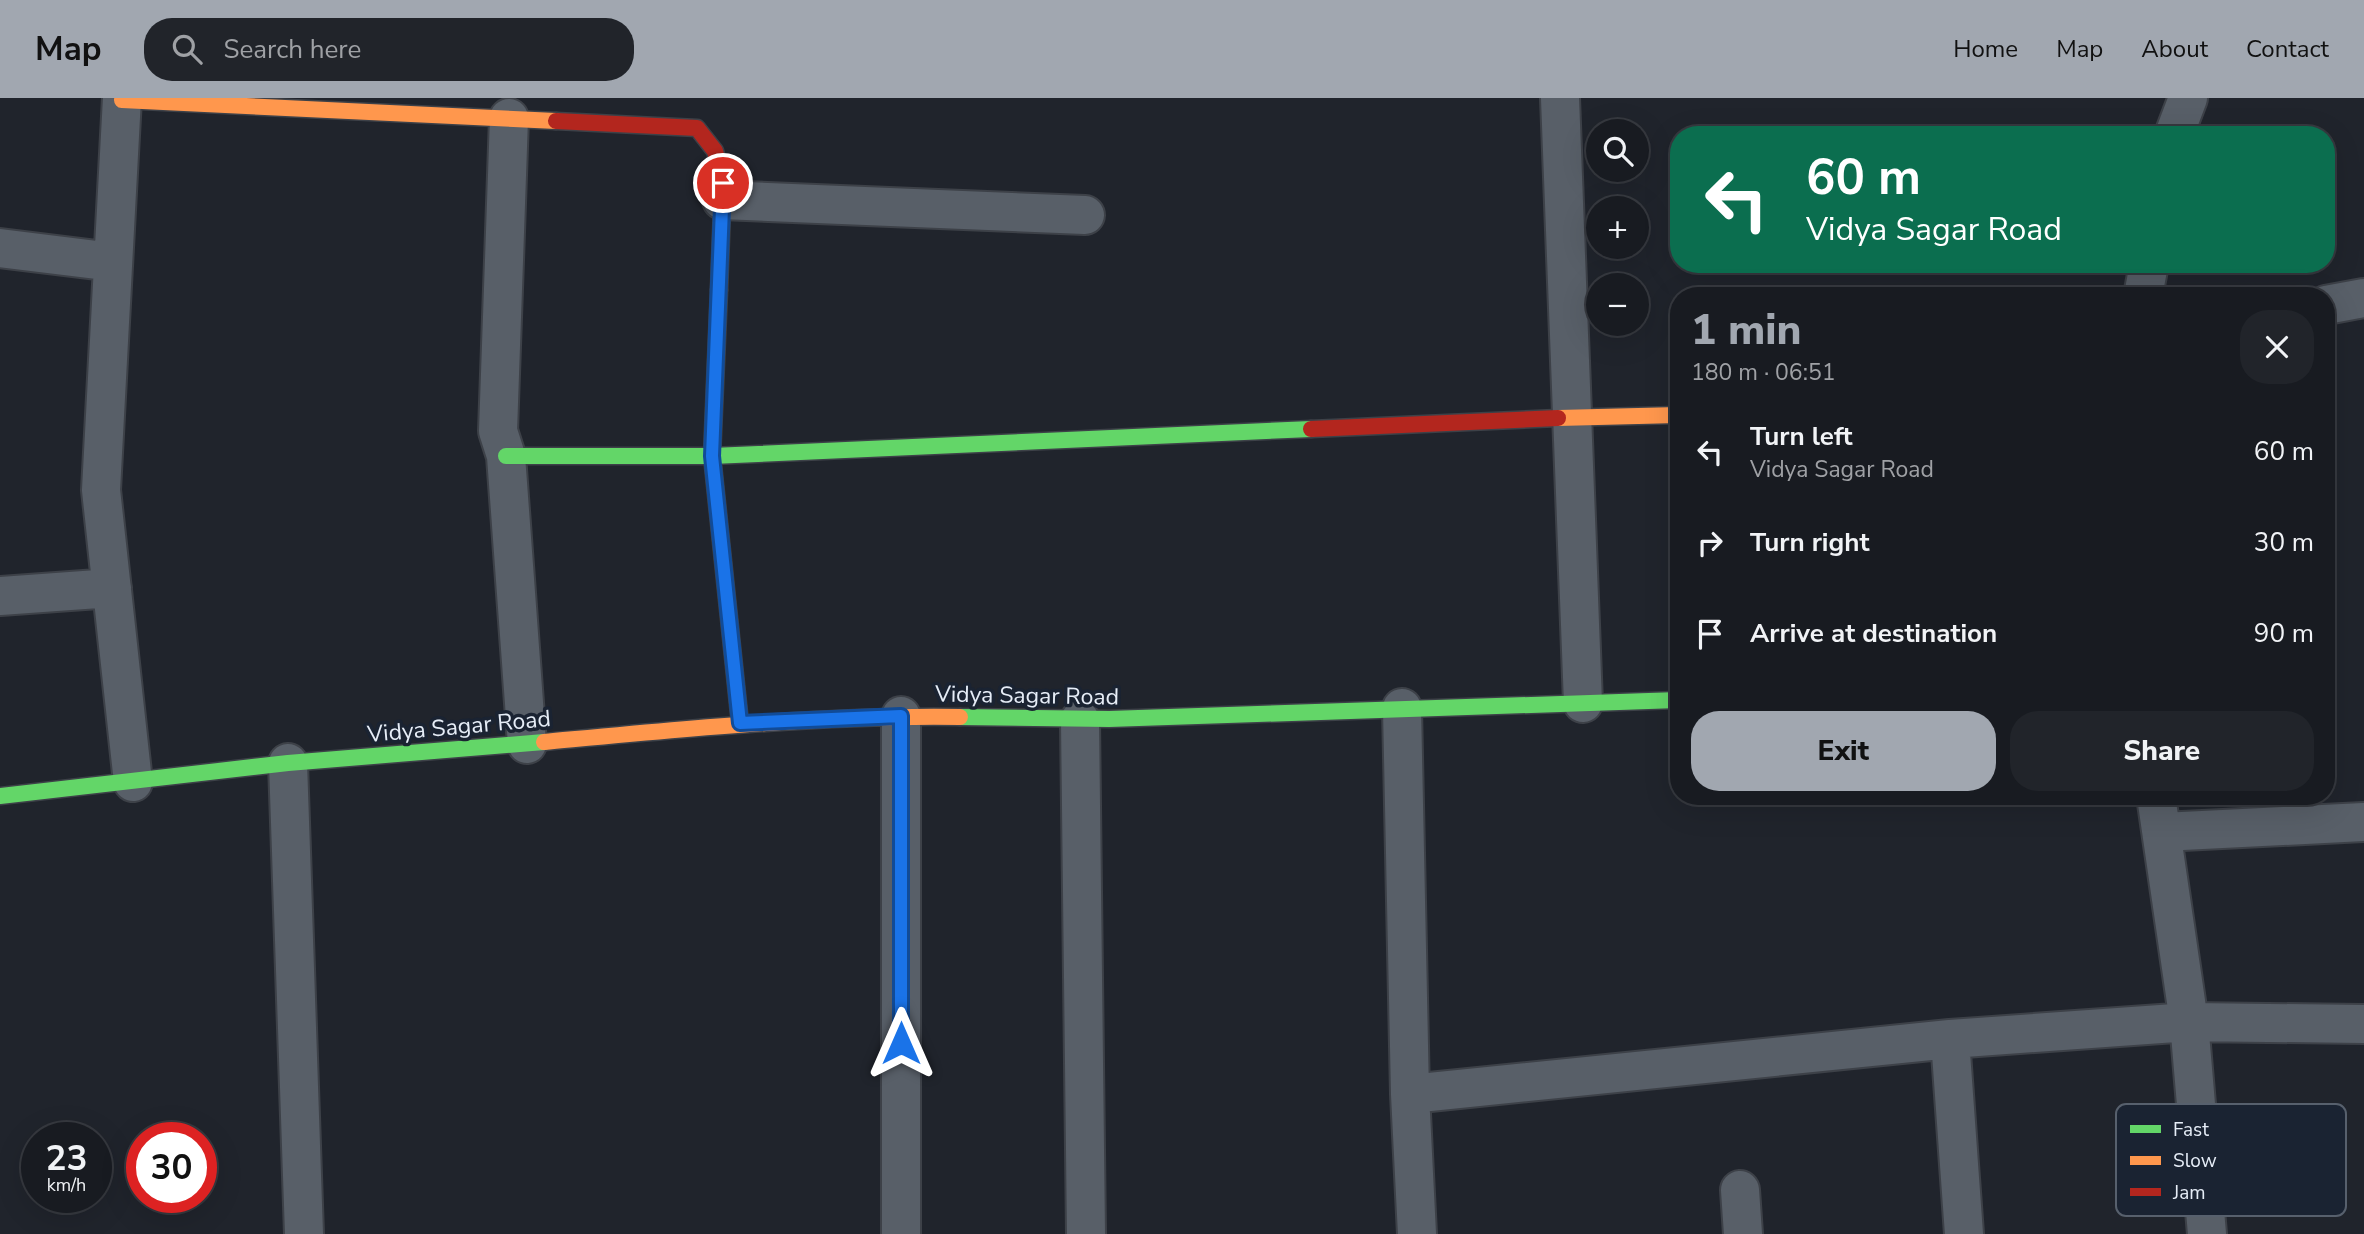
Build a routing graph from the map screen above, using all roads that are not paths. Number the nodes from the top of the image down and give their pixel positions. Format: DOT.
graph roads {
  1 [pos="1560,98"];
  2 [pos="2188,98"];
  3 [pos="122,99"];
  4 [pos="399,105"];
  5 [pos="509,118"];
  6 [pos="2177,126"];
  7 [pos="722,200"];
  8 [pos="1085,215"];
  9 [pos="0,248"];
  10 [pos="113,262"];
  11 [pos="2364,298"];
  12 [pos="2335,303"];
  13 [pos="1670,415"];
  14 [pos="1573,417"];
  15 [pos="506,456"];
  16 [pos="712,456"];
  17 [pos="112,588"];
  18 [pos="0,596"];
  19 [pos="1670,701"];
  20 [pos="1583,703"];
  21 [pos="1402,708"];
  22 [pos="901,716"];
  23 [pos="1080,719"];
  24 [pos="740,723"];
  25 [pos="527,744"];
  26 [pos="288,763"];
  27 [pos="133,782"];
  28 [pos="0,796"];
  29 [pos="2159,814"];
  30 [pos="2364,822"];
  31 [pos="2189,1022"];
  32 [pos="2364,1024"];
  33 [pos="1950,1039"];
  34 [pos="1410,1094"];
  35 [pos="2196,1104"];
  36 [pos="1740,1190"];
  37 [pos="2205,1216"];
  38 [pos="299,1234"];
  39 [pos="901,1234"];
  40 [pos="1086,1234"];
  41 [pos="1417,1234"];
  42 [pos="1743,1234"];
  43 [pos="1964,1234"];
  44 [pos="2207,1234"];
  1 -- 14 [label="street"];
  2 -- 6 [label="street"];
  3 -- 4 [label="street"];
  3 -- 10 [label="street"];
  4 -- 5 [label="street"];
  5 -- 7 [label="street"];
  5 -- 15 [label="street"];
  7 -- 8 [label="street"];
  7 -- 16 [label="street"];
  9 -- 10 [label="street"];
  10 -- 17 [label="street"];
  11 -- 12 [label="street"];
  13 -- 14 [label="street"];
  14 -- 16 [label="street"];
  14 -- 20 [label="street"];
  15 -- 16 [label="street"];
  15 -- 25 [label="street"];
  16 -- 24 [label="street"];
  17 -- 18 [label="street"];
  17 -- 27 [label="street"];
  19 -- 20 [label="street, Vidya Sagar Road"];
  20 -- 21 [label="street, Vidya Sagar Road"];
  21 -- 23 [label="street, Vidya Sagar Road"];
  21 -- 34 [label="street"];
  22 -- 23 [label="street, Vidya Sagar Road"];
  22 -- 24 [label="street, Vidya Sagar Road"];
  22 -- 39 [label="street"];
  23 -- 40 [label="street"];
  24 -- 25 [label="street, Vidya Sagar Road"];
  25 -- 26 [label="street, Vidya Sagar Road"];
  26 -- 27 [label="street, Vidya Sagar Road"];
  26 -- 38 [label="street"];
  27 -- 28 [label="street, Vidya Sagar Road"];
  29 -- 30 [label="street"];
  29 -- 31 [label="street"];
  31 -- 32 [label="street"];
  31 -- 33 [label="street"];
  31 -- 35 [label="street"];
  33 -- 34 [label="street"];
  33 -- 43 [label="street"];
  34 -- 41 [label="street"];
  36 -- 42 [label="street"];
  37 -- 44 [label="street"];
}
